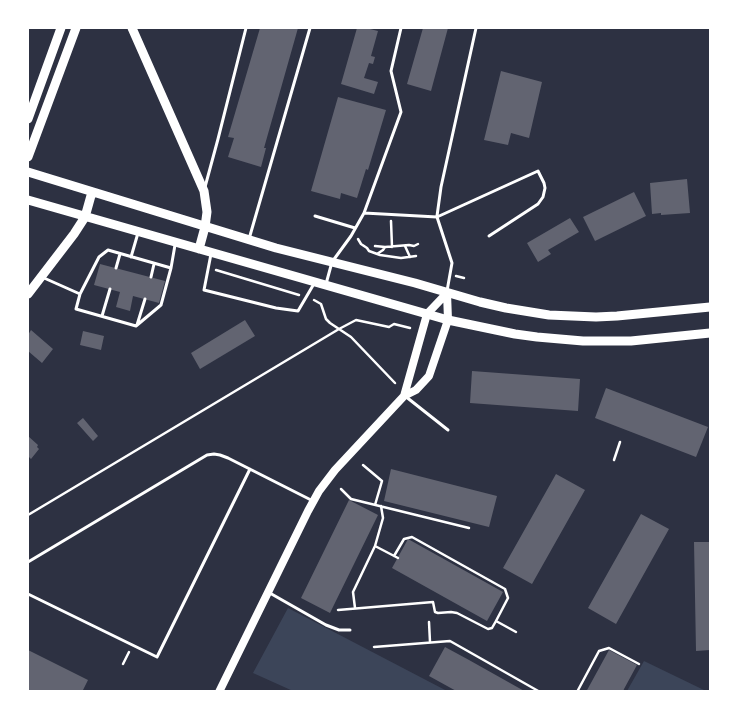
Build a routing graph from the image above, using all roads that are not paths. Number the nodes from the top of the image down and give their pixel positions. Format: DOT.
graph roads {
  1 [pos="61,28"];
  2 [pos="76,28"];
  3 [pos="132,28"];
  4 [pos="246,28"];
  5 [pos="310,28"];
  6 [pos="401,28"];
  7 [pos="476,28"];
  8 [pos="28,118"];
  9 [pos="28,156"];
  10 [pos="28,172"];
  11 [pos="204,191"];
  12 [pos="92,192"];
  13 [pos="28,200"];
  14 [pos="364,213"];
  15 [pos="315,216"];
  16 [pos="85,217"];
  17 [pos="437,217"];
  18 [pos="205,227"];
  19 [pos="356,228"];
  20 [pos="138,232"];
  21 [pos="490,236"];
  22 [pos="249,240"];
  23 [pos="176,242"];
  24 [pos="199,248"];
  25 [pos="120,254"];
  26 [pos="215,254"];
  27 [pos="131,257"];
  28 [pos="332,262"];
  29 [pos="154,264"];
  30 [pos="116,268"];
  31 [pos="171,268"];
  32 [pos="41,276"];
  33 [pos="151,278"];
  34 [pos="315,282"];
  35 [pos="325,285"];
  36 [pos="110,289"];
  37 [pos="447,293"];
  38 [pos="28,294"];
  39 [pos="80,294"];
  40 [pos="144,299"];
  41 [pos="710,306"];
  42 [pos="427,314"];
  43 [pos="102,316"];
  44 [pos="448,320"];
  45 [pos="136,326"];
  46 [pos="710,333"];
  47 [pos="404,396"];
  48 [pos="448,430"];
  49 [pos="250,469"];
  50 [pos="314,501"];
  51 [pos="28,562"];
  52 [pos="268,592"];
  53 [pos="28,594"];
  54 [pos="350,630"];
  55 [pos="219,692"];
  1 -- 8 [label="main road"];
  2 -- 9 [label="main road"];
  3 -- 11 [label="main road"];
  4 -- 11 [label="lane"];
  5 -- 22 [label="lane"];
  6 -- 14 [label="lane"];
  7 -- 17 [label="lane"];
  10 -- 12 [label="main road"];
  11 -- 18 [label="main road"];
  12 -- 16 [label="main road"];
  12 -- 18 [label="main road"];
  13 -- 16 [label="main road"];
  14 -- 17 [label="lane"];
  14 -- 19 [label="lane"];
  15 -- 19 [label="lane"];
  16 -- 20 [label="main road"];
  16 -- 32 [label="main road"];
  17 -- 21 [label="lane"];
  17 -- 37 [label="lane"];
  18 -- 22 [label="main road"];
  18 -- 24 [label="main road"];
  19 -- 28 [label="lane"];
  20 -- 23 [label="main road"];
  20 -- 27 [label="lane"];
  22 -- 28 [label="main road"];
  23 -- 24 [label="main road"];
  23 -- 31 [label="lane"];
  24 -- 26 [label="main road"];
  25 -- 27 [label="lane"];
  25 -- 30 [label="lane"];
  25 -- 39 [label="lane"];
  26 -- 34 [label="main road"];
  26 -- 34 [label="lane"];
  27 -- 29 [label="lane"];
  28 -- 35 [label="lane"];
  28 -- 37 [label="main road"];
  29 -- 31 [label="lane"];
  29 -- 33 [label="lane"];
  31 -- 45 [label="lane"];
  32 -- 38 [label="main road"];
  32 -- 39 [label="lane"];
  34 -- 35 [label="main road"];
  35 -- 42 [label="main road"];
  36 -- 43 [label="lane"];
  37 -- 41 [label="main road"];
  37 -- 42 [label="street"];
  37 -- 44 [label="street"];
  39 -- 43 [label="lane"];
  40 -- 45 [label="lane"];
  42 -- 44 [label="main road"];
  42 -- 47 [label="street"];
  43 -- 45 [label="lane"];
  44 -- 46 [label="main road"];
  44 -- 47 [label="street"];
  47 -- 48 [label="lane"];
  47 -- 50 [label="street"];
  49 -- 50 [label="lane"];
  49 -- 51 [label="lane"];
  49 -- 53 [label="lane"];
  50 -- 52 [label="street"];
  52 -- 54 [label="lane"];
  52 -- 55 [label="street"];
}
